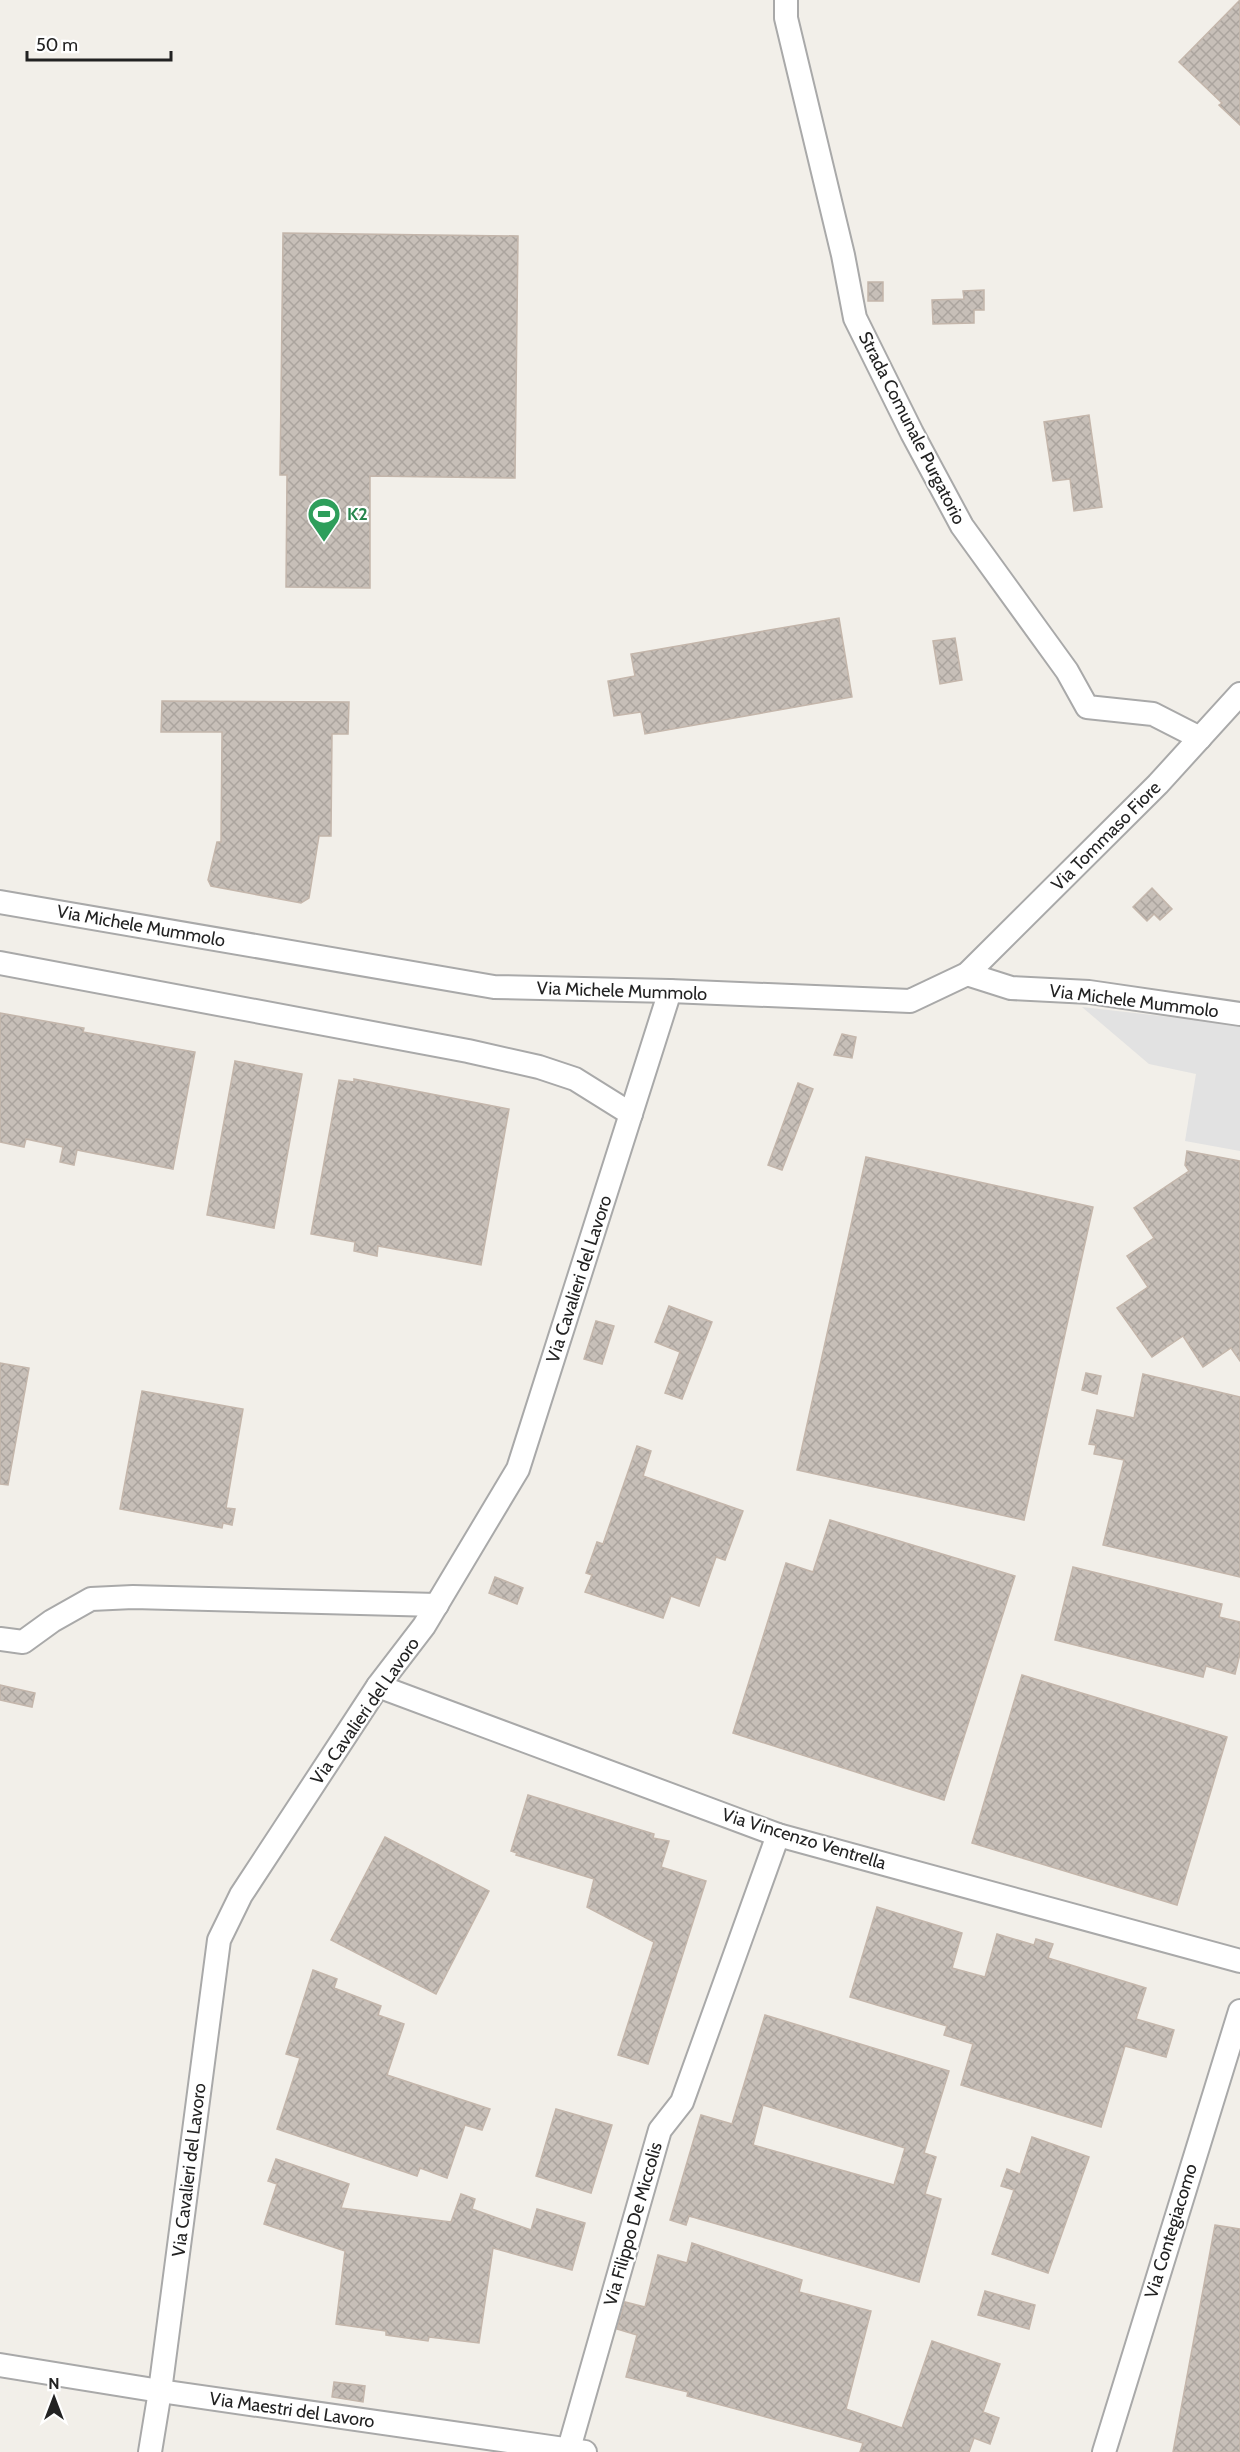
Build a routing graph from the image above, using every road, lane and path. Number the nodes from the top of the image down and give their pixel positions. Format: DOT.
graph roads {
  1 [pos="786,0"];
  2 [pos="1240,694"];
  3 [pos="1200,738"];
  4 [pos="0,902"];
  5 [pos="0,963"];
  6 [pos="967,974"];
  7 [pos="670,991"];
  8 [pos="1240,1014"];
  9 [pos="631,1114"];
  10 [pos="437,1605"];
  11 [pos="0,1639"];
  12 [pos="378,1686"];
  13 [pos="778,1835"];
  14 [pos="1240,1961"];
  15 [pos="1240,2011"];
  16 [pos="0,2365"];
  17 [pos="160,2391"];
  18 [pos="574,2451"];
  19 [pos="150,2452"];
  20 [pos="1104,2452"];
  1 -- 3 [label="street, Strada Comunale Purgatorio"];
  2 -- 3 [label="street, Via Tommaso Fiore"];
  3 -- 6 [label="street, Via Tommaso Fiore"];
  4 -- 7 [label="street, Via Michele Mummolo"];
  5 -- 9 [label="street"];
  6 -- 7 [label="street, Via Michele Mummolo"];
  6 -- 8 [label="street, Via Michele Mummolo"];
  7 -- 9 [label="street, Via Cavalieri del Lavoro"];
  9 -- 10 [label="street, Via Cavalieri del Lavoro"];
  10 -- 11 [label="street"];
  10 -- 12 [label="street, Via Cavalieri del Lavoro"];
  12 -- 13 [label="street, Via Vincenzo Ventrella"];
  12 -- 17 [label="street, Via Cavalieri del Lavoro"];
  13 -- 14 [label="street, Via Vincenzo Ventrella"];
  13 -- 18 [label="street, Via Filippo De Miccolis"];
  15 -- 20 [label="street, Via Contegiacomo"];
  16 -- 17 [label="street, Via Maestri del Lavoro"];
  17 -- 18 [label="street, Via Maestri del Lavoro"];
  17 -- 19 [label="street, Via Cavalieri del Lavoro"];
}
